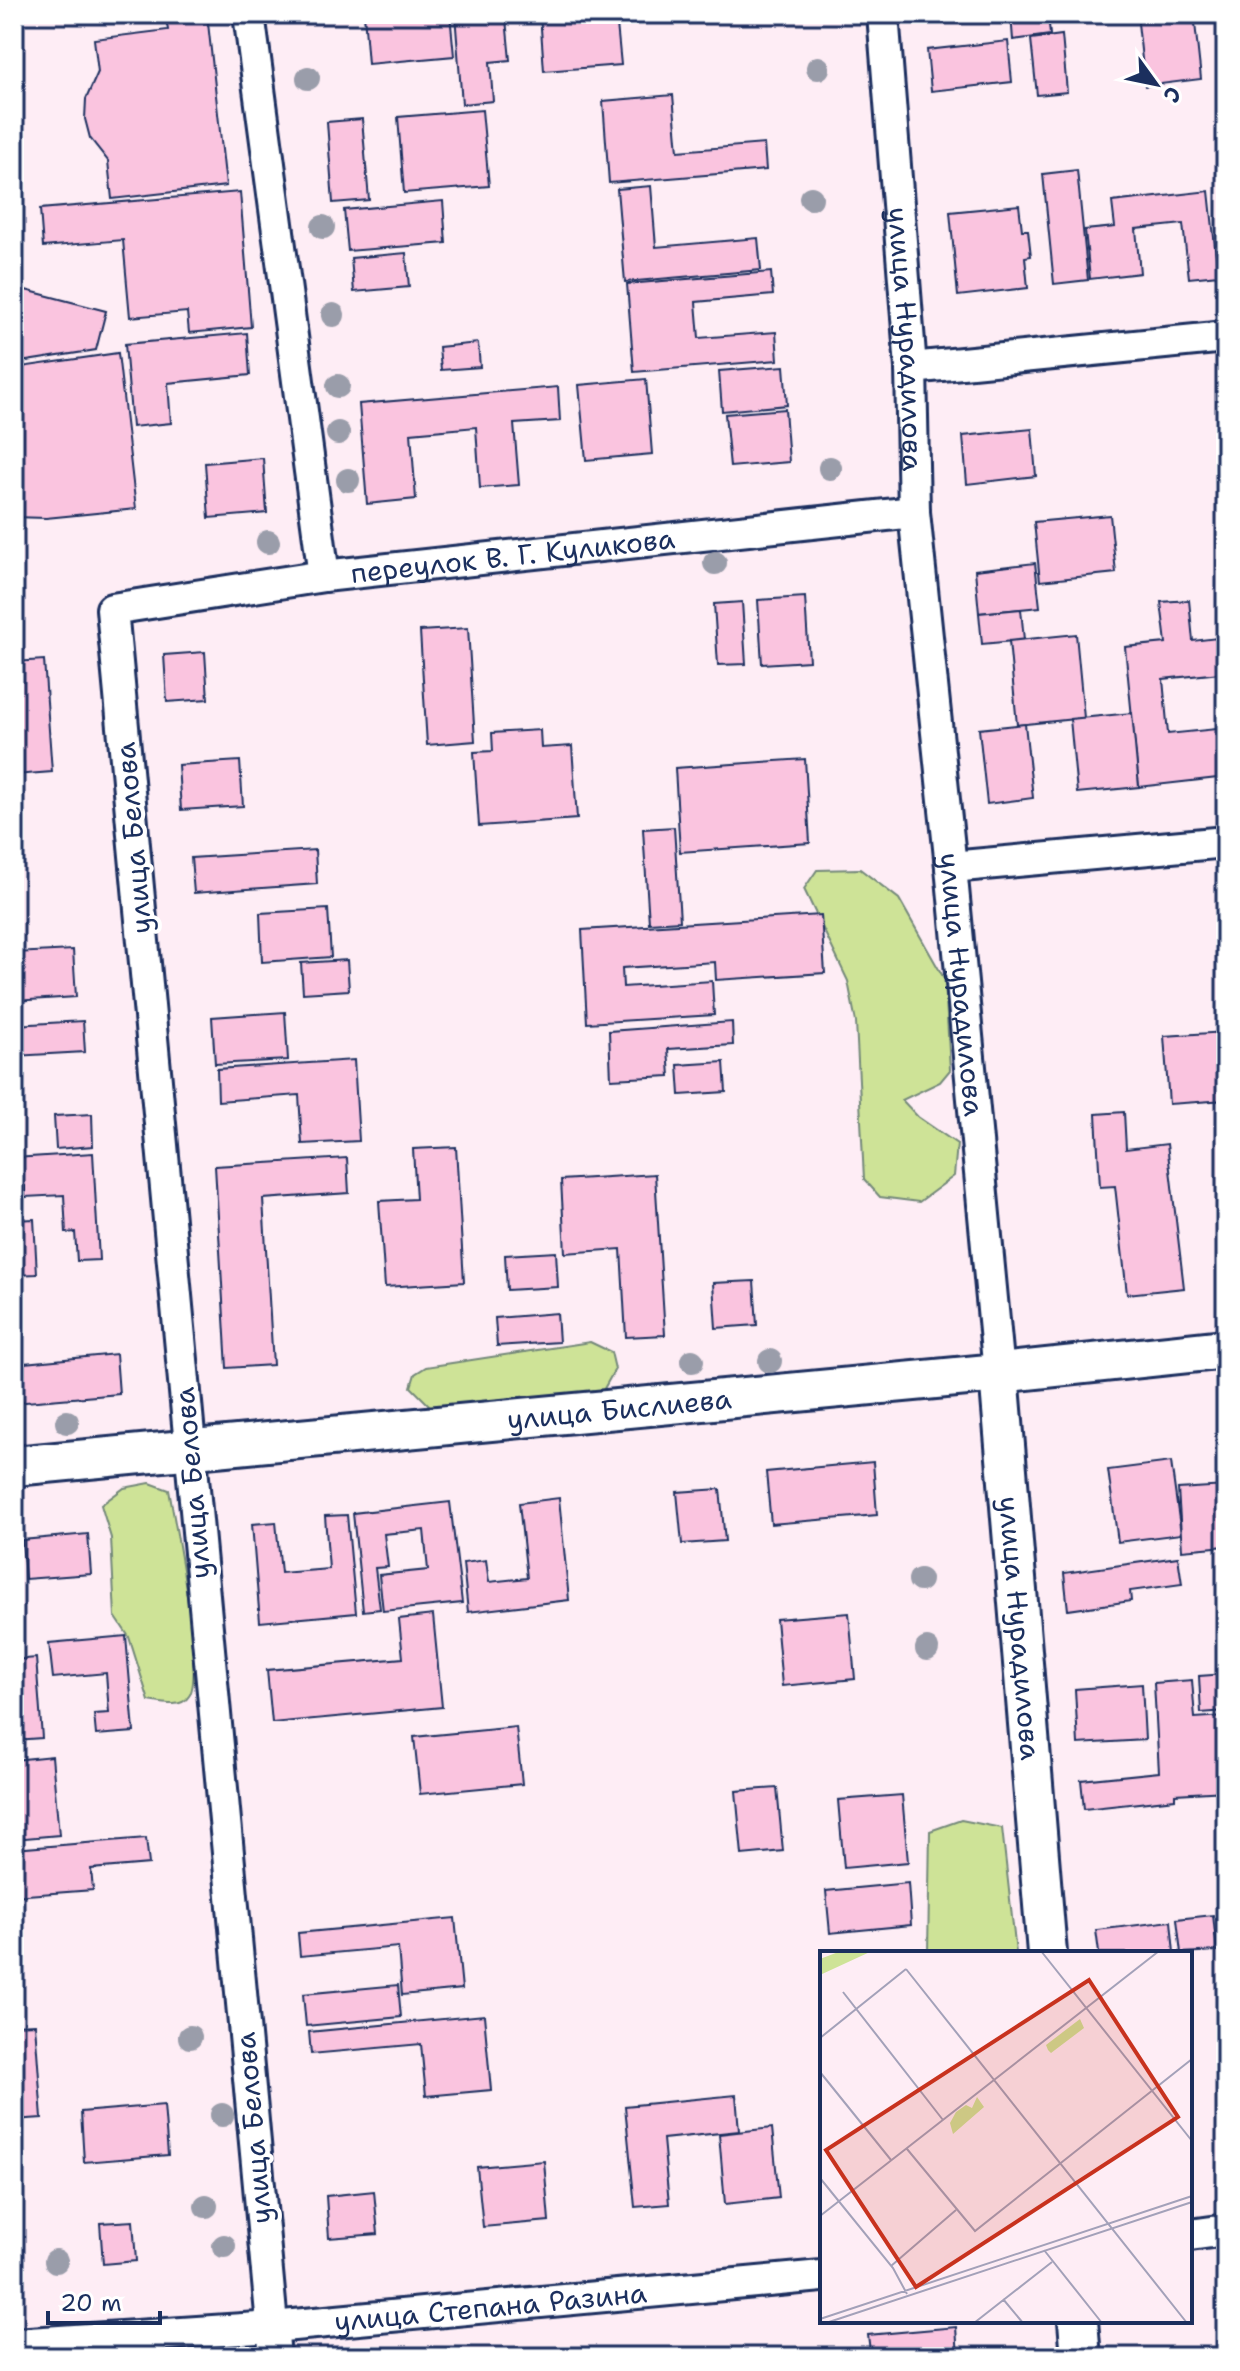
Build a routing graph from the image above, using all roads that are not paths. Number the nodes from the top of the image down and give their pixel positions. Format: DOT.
graph roads {
  1 [pos="249,14"];
  2 [pos="883,14"];
  3 [pos="1226,337"];
  4 [pos="911,368"];
  5 [pos="914,512"];
  6 [pos="324,576"];
  7 [pos="112,609"];
  8 [pos="1226,842"];
  9 [pos="951,867"];
  10 [pos="1226,1349"];
  11 [pos="999,1373"];
  12 [pos="189,1448"];
  13 [pos="14,1466"];
  14 [pos="1047,1951"];
  15 [pos="1226,2230"];
  16 [pos="1192,2235"];
  17 [pos="820,2276"];
  18 [pos="1078,2323"];
  19 [pos="274,2342"];
  20 [pos="14,2344"];
  21 [pos="1081,2357"];
  1 -- 6 [label="street"];
  2 -- 4 [label="street, улица Нурадилова"];
  3 -- 4 [label="street"];
  4 -- 5 [label="street, улица Нурадилова"];
  5 -- 6 [label="street, переулок В. Г. Куликова"];
  5 -- 9 [label="street, улица Нурадилова"];
  6 -- 7 [label="street, переулок В. Г. Куликова"];
  7 -- 12 [label="street, улица Белова"];
  8 -- 9 [label="street"];
  9 -- 11 [label="street, улица Нурадилова"];
  10 -- 11 [label="street, улица Бислиева"];
  11 -- 12 [label="street, улица Бислиева"];
  11 -- 14 [label="street, улица Нурадилова"];
  12 -- 13 [label="street, улица Бислиева"];
  12 -- 19 [label="street, улица Белова"];
  15 -- 16 [label="street"];
  17 -- 19 [label="street, улица Степана Разина"];
  18 -- 21 [label="street"];
  19 -- 20 [label="street, улица Степана Разина"];
}
